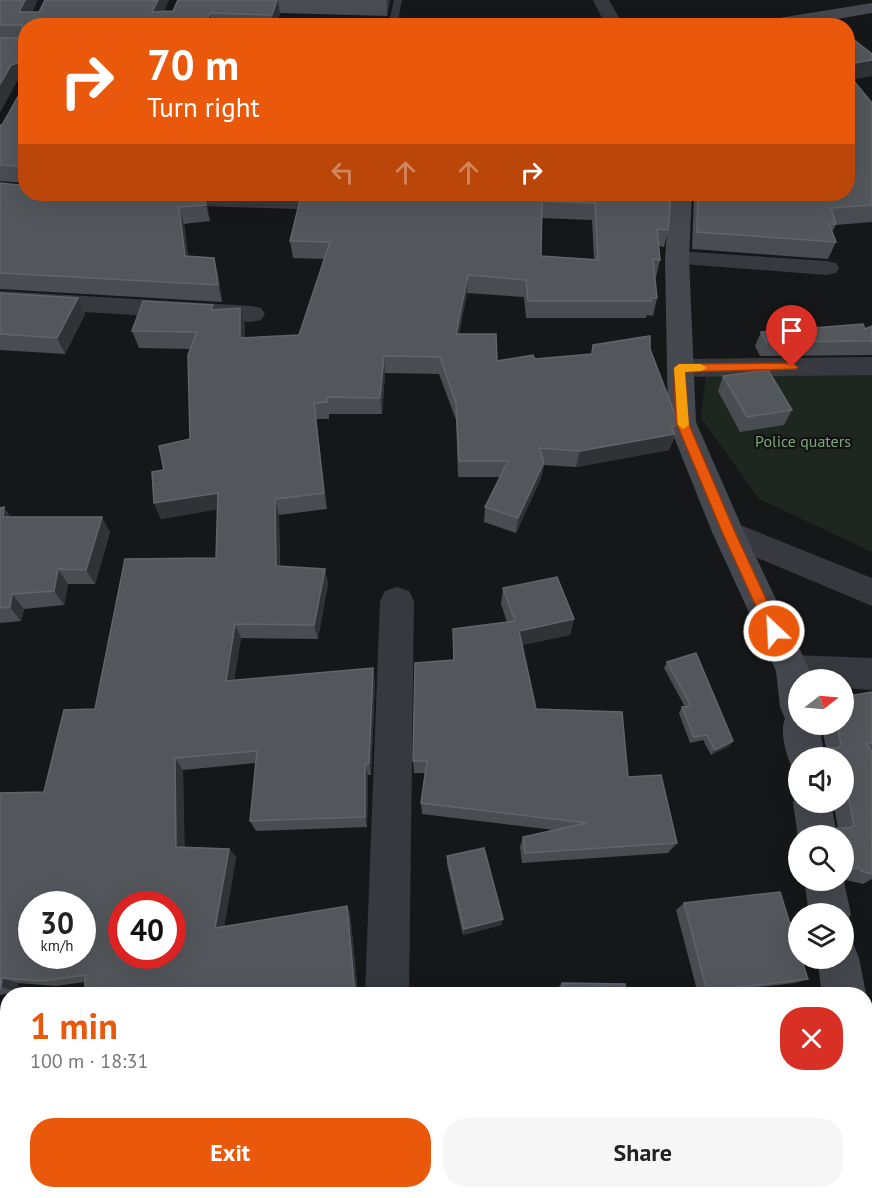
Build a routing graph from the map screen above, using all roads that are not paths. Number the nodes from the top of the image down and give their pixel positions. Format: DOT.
graph roads {
  1 [pos="398,0"];
  2 [pos="601,0"];
  3 [pos="872,8"];
  4 [pos="394,18"];
  5 [pos="611,18"];
  6 [pos="810,18"];
  7 [pos="264,201"];
  8 [pos="370,201"];
  9 [pos="681,201"];
  10 [pos="677,258"];
  11 [pos="827,268"];
  12 [pos="0,298"];
  13 [pos="252,314"];
  14 [pos="872,366"];
  15 [pos="679,368"];
  16 [pos="728,532"];
  17 [pos="872,592"];
  18 [pos="397,600"];
  19 [pos="791,669"];
  20 [pos="854,673"];
  21 [pos="872,674"];
  22 [pos="840,969"];
  23 [pos="387,987"];
  24 [pos="843,987"];
  1 -- 4 [label="lane"];
  2 -- 5 [label="street"];
  3 -- 6 [label="street"];
  7 -- 8 [label="street"];
  9 -- 10 [label="street"];
  10 -- 11 [label="street"];
  10 -- 15 [label="street"];
  12 -- 13 [label="street"];
  14 -- 15 [label="street"];
  15 -- 16 [label="street"];
  16 -- 17 [label="street"];
  16 -- 19 [label="street"];
  18 -- 23 [label="street"];
  20 -- 21 [label="street"];
  22 -- 24 [label="street"];
}
